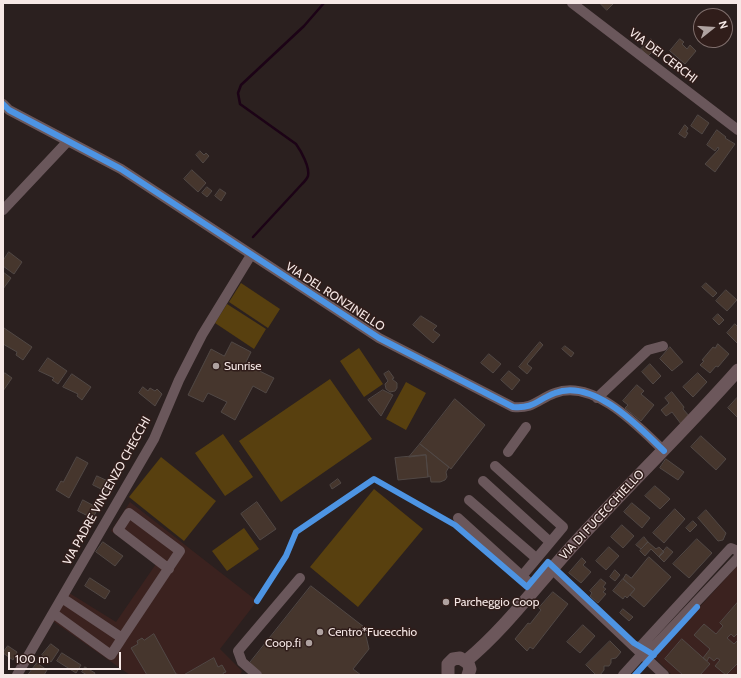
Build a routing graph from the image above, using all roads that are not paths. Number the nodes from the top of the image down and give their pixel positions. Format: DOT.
graph roads {
  1 [pos="572,3"];
  2 [pos="3,104"];
  3 [pos="738,130"];
  4 [pos="68,141"];
  5 [pos="3,210"];
  6 [pos="251,255"];
  7 [pos="663,346"];
  8 [pos="737,373"];
  9 [pos="597,398"];
  10 [pos="526,427"];
  11 [pos="664,451"];
  12 [pos="508,452"];
  13 [pos="495,466"];
  14 [pos="483,481"];
  15 [pos="469,500"];
  16 [pos="458,518"];
  17 [pos="550,542"];
  18 [pos="738,551"];
  19 [pos="536,558"];
  20 [pos="738,558"];
  21 [pos="169,569"];
  22 [pos="552,569"];
  23 [pos="522,576"];
  24 [pos="300,578"];
  25 [pos="535,588"];
  26 [pos="62,598"];
  27 [pos="53,613"];
  28 [pos="122,638"];
  29 [pos="642,654"];
  30 [pos="466,660"];
  31 [pos="17,675"];
  32 [pos="257,675"];
  33 [pos="448,675"];
  34 [pos="468,675"];
  35 [pos="623,675"];
  36 [pos="664,675"];
  1 -- 3 [label="street, VIA DEI CERCHI"];
  2 -- 4 [label="street, VIA DEL RONZINELLO"];
  4 -- 5 [label="street"];
  4 -- 6 [label="street, VIA DEL RONZINELLO"];
  6 -- 9 [label="street, VIA DEL RONZINELLO"];
  6 -- 26 [label="street, VIA PADRE VINCENZO CHECCHI"];
  7 -- 9 [label="street"];
  8 -- 11 [label="main road, VIA DI FUCECCHIELLO"];
  9 -- 11 [label="street, VIA DEL RONZINELLO"];
  10 -- 12 [label="street"];
  11 -- 22 [label="main road, VIA DI FUCECCHIELLO"];
  13 -- 17 [label="street"];
  14 -- 17 [label="street"];
  15 -- 19 [label="street"];
  16 -- 23 [label="street"];
  17 -- 19 [label="street"];
  18 -- 29 [label="street"];
  19 -- 23 [label="street"];
  20 -- 29 [label="street"];
  21 -- 21 [label="street"];
  21 -- 28 [label="street"];
  22 -- 25 [label="main road, VIA DI FUCECCHIELLO"];
  22 -- 29 [label="street"];
  23 -- 25 [label="street"];
  24 -- 32 [label="street"];
  25 -- 30 [label="main road, VIA DI FUCECCHIELLO"];
  26 -- 27 [label="street, VIA PADRE VINCENZO CHECCHI"];
  26 -- 28 [label="street"];
  27 -- 28 [label="street"];
  27 -- 31 [label="street, VIA PADRE VINCENZO CHECCHI"];
  29 -- 35 [label="street"];
  29 -- 36 [label="street"];
  30 -- 33 [label="main road, VIA DI FUCECCHIELLO"];
  30 -- 34 [label="main road"];
}
